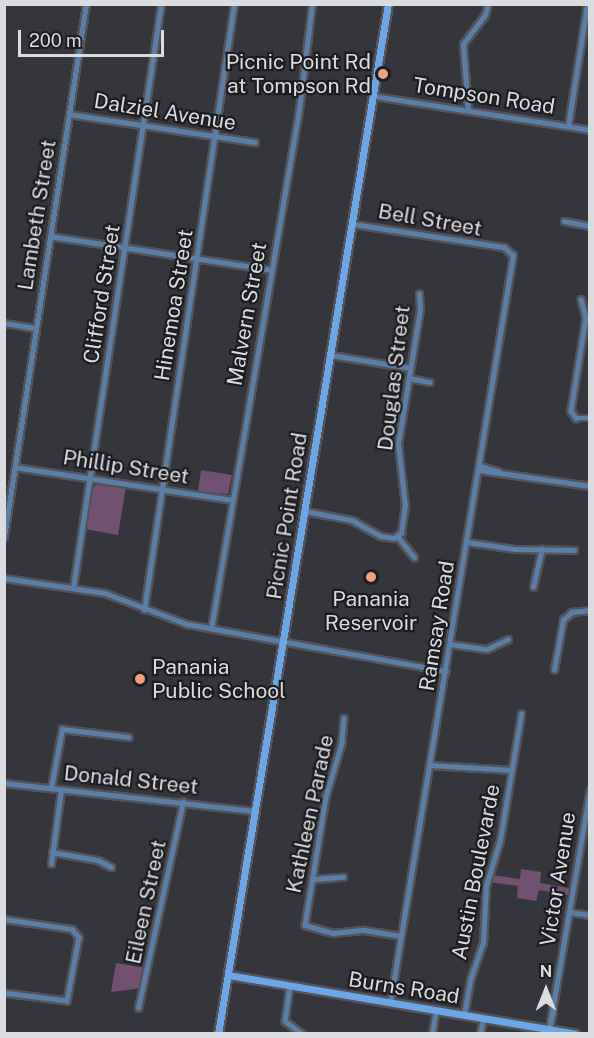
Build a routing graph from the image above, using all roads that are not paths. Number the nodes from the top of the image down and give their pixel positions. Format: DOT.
graph roads {
  1 [pos="86,4"];
  2 [pos="161,4"];
  3 [pos="234,4"];
  4 [pos="312,4"];
  5 [pos="388,4"];
  6 [pos="488,4"];
  7 [pos="586,4"];
  8 [pos="374,96"];
  9 [pos="468,111"];
  10 [pos="69,114"];
  11 [pos="144,126"];
  12 [pos="568,126"];
  13 [pos="590,130"];
  14 [pos="216,136"];
  15 [pos="255,142"];
  16 [pos="564,221"];
  17 [pos="353,224"];
  18 [pos="590,226"];
  19 [pos="50,236"];
  20 [pos="126,247"];
  21 [pos="513,255"];
  22 [pos="198,258"];
  23 [pos="271,270"];
  24 [pos="419,294"];
  25 [pos="581,299"];
  26 [pos="4,323"];
  27 [pos="36,328"];
  28 [pos="331,355"];
  29 [pos="410,368"];
  30 [pos="409,378"];
  31 [pos="430,382"];
  32 [pos="572,414"];
  33 [pos="564,416"];
  34 [pos="590,418"];
  35 [pos="15,467"];
  36 [pos="479,468"];
  37 [pos="90,478"];
  38 [pos="590,486"];
  39 [pos="163,489"];
  40 [pos="232,500"];
  41 [pos="305,511"];
  42 [pos="4,537"];
  43 [pos="398,537"];
  44 [pos="467,542"];
  45 [pos="542,549"];
  46 [pos="574,550"];
  47 [pos="414,557"];
  48 [pos="4,578"];
  49 [pos="533,587"];
  50 [pos="73,588"];
  51 [pos="144,610"];
  52 [pos="590,610"];
  53 [pos="211,629"];
  54 [pos="508,639"];
  55 [pos="283,642"];
  56 [pos="450,644"];
  57 [pos="446,670"];
  58 [pos="554,670"];
  59 [pos="521,714"];
  60 [pos="344,718"];
  61 [pos="129,737"];
  62 [pos="430,765"];
  63 [pos="512,770"];
  64 [pos="4,783"];
  65 [pos="51,788"];
  66 [pos="61,790"];
  67 [pos="590,790"];
  68 [pos="183,802"];
  69 [pos="255,811"];
  70 [pos="52,852"];
  71 [pos="51,864"];
  72 [pos="111,867"];
  73 [pos="343,877"];
  74 [pos="312,879"];
  75 [pos="569,912"];
  76 [pos="590,915"];
  77 [pos="4,919"];
  78 [pos="401,936"];
  79 [pos="228,975"];
  80 [pos="290,986"];
  81 [pos="4,993"];
  82 [pos="390,1003"];
  83 [pos="138,1008"];
  84 [pos="436,1010"];
  85 [pos="465,1015"];
  86 [pos="483,1018"];
  87 [pos="549,1029"];
  88 [pos="218,1034"];
  89 [pos="303,1034"];
  90 [pos="432,1034"];
  91 [pos="480,1034"];
  92 [pos="575,1034"];
  1 -- 10 [label="street, Lambeth Street"];
  2 -- 11 [label="street, Clifford Street"];
  3 -- 14 [label="street, Hinemoa Street"];
  4 -- 23 [label="street, Malvern Street"];
  5 -- 8 [label="street, Picnic Point Road"];
  6 -- 9 [label="street"];
  7 -- 12 [label="street"];
  8 -- 9 [label="street, Tompson Road"];
  8 -- 17 [label="street, Picnic Point Road"];
  9 -- 12 [label="street, Tompson Road"];
  10 -- 11 [label="street, Dalziel Avenue"];
  10 -- 19 [label="street, Lambeth Street"];
  11 -- 14 [label="street, Dalziel Avenue"];
  11 -- 20 [label="street, Clifford Street"];
  12 -- 13 [label="street, Tompson Road"];
  14 -- 15 [label="street, Dalziel Avenue"];
  14 -- 22 [label="street, Hinemoa Street"];
  16 -- 18 [label="street"];
  17 -- 21 [label="street, Bell Street"];
  17 -- 28 [label="street, Picnic Point Road"];
  19 -- 20 [label="street"];
  19 -- 27 [label="street, Lambeth Street"];
  20 -- 22 [label="street"];
  20 -- 37 [label="street, Clifford Street"];
  21 -- 36 [label="street, Ramsay Road"];
  22 -- 23 [label="street"];
  22 -- 39 [label="street, Hinemoa Street"];
  23 -- 40 [label="street, Malvern Street"];
  24 -- 29 [label="street, Douglas Street"];
  25 -- 32 [label="street"];
  26 -- 27 [label="street"];
  27 -- 35 [label="street, Lambeth Street"];
  28 -- 29 [label="street"];
  28 -- 41 [label="street, Picnic Point Road"];
  29 -- 30 [label="street, Douglas Street"];
  30 -- 31 [label="street"];
  30 -- 43 [label="street, Douglas Street"];
  32 -- 33 [label="street"];
  32 -- 34 [label="street"];
  35 -- 37 [label="street, Phillip Street"];
  35 -- 42 [label="street, Lambeth Street"];
  36 -- 38 [label="street"];
  36 -- 44 [label="street, Ramsay Road"];
  37 -- 39 [label="street, Phillip Street"];
  37 -- 50 [label="street, Clifford Street"];
  39 -- 40 [label="street, Phillip Street"];
  39 -- 51 [label="street, Hinemoa Street"];
  40 -- 53 [label="street, Malvern Street"];
  41 -- 43 [label="street"];
  41 -- 55 [label="street, Picnic Point Road"];
  43 -- 47 [label="street"];
  44 -- 45 [label="street"];
  44 -- 56 [label="street, Ramsay Road"];
  45 -- 46 [label="street"];
  45 -- 49 [label="street"];
  48 -- 50 [label="street"];
  50 -- 51 [label="street"];
  51 -- 53 [label="street"];
  52 -- 58 [label="street"];
  53 -- 55 [label="street"];
  54 -- 56 [label="street"];
  55 -- 57 [label="street"];
  55 -- 69 [label="street, Picnic Point Road"];
  56 -- 57 [label="street, Ramsay Road"];
  57 -- 62 [label="street, Ramsay Road"];
  59 -- 63 [label="street, Austin Boulevarde"];
  60 -- 74 [label="street, Kathleen Parade"];
  61 -- 65 [label="street"];
  62 -- 63 [label="street, Austin Boulevarde"];
  62 -- 78 [label="street, Ramsay Road"];
  63 -- 85 [label="street, Austin Boulevarde"];
  64 -- 65 [label="street, Donald Street"];
  65 -- 66 [label="street, Donald Street"];
  66 -- 68 [label="street, Donald Street"];
  66 -- 70 [label="street"];
  67 -- 75 [label="street, Victor Avenue"];
  68 -- 69 [label="street, Donald Street"];
  68 -- 83 [label="street, Eileen Street"];
  69 -- 79 [label="street, Picnic Point Road"];
  70 -- 71 [label="street"];
  70 -- 72 [label="street"];
  73 -- 74 [label="street"];
  74 -- 78 [label="street, Kathleen Parade"];
  75 -- 76 [label="street"];
  75 -- 87 [label="street, Victor Avenue"];
  77 -- 81 [label="street"];
  78 -- 82 [label="street, Ramsay Road"];
  79 -- 80 [label="street, Burns Road"];
  79 -- 88 [label="street, Picnic Point Road"];
  80 -- 82 [label="street, Burns Road"];
  80 -- 89 [label="street"];
  82 -- 84 [label="street, Burns Road"];
  84 -- 85 [label="street, Burns Road"];
  84 -- 90 [label="street"];
  85 -- 86 [label="street, Burns Road"];
  86 -- 87 [label="street, Burns Road"];
  86 -- 91 [label="street"];
  87 -- 92 [label="street, Burns Road"];
}
